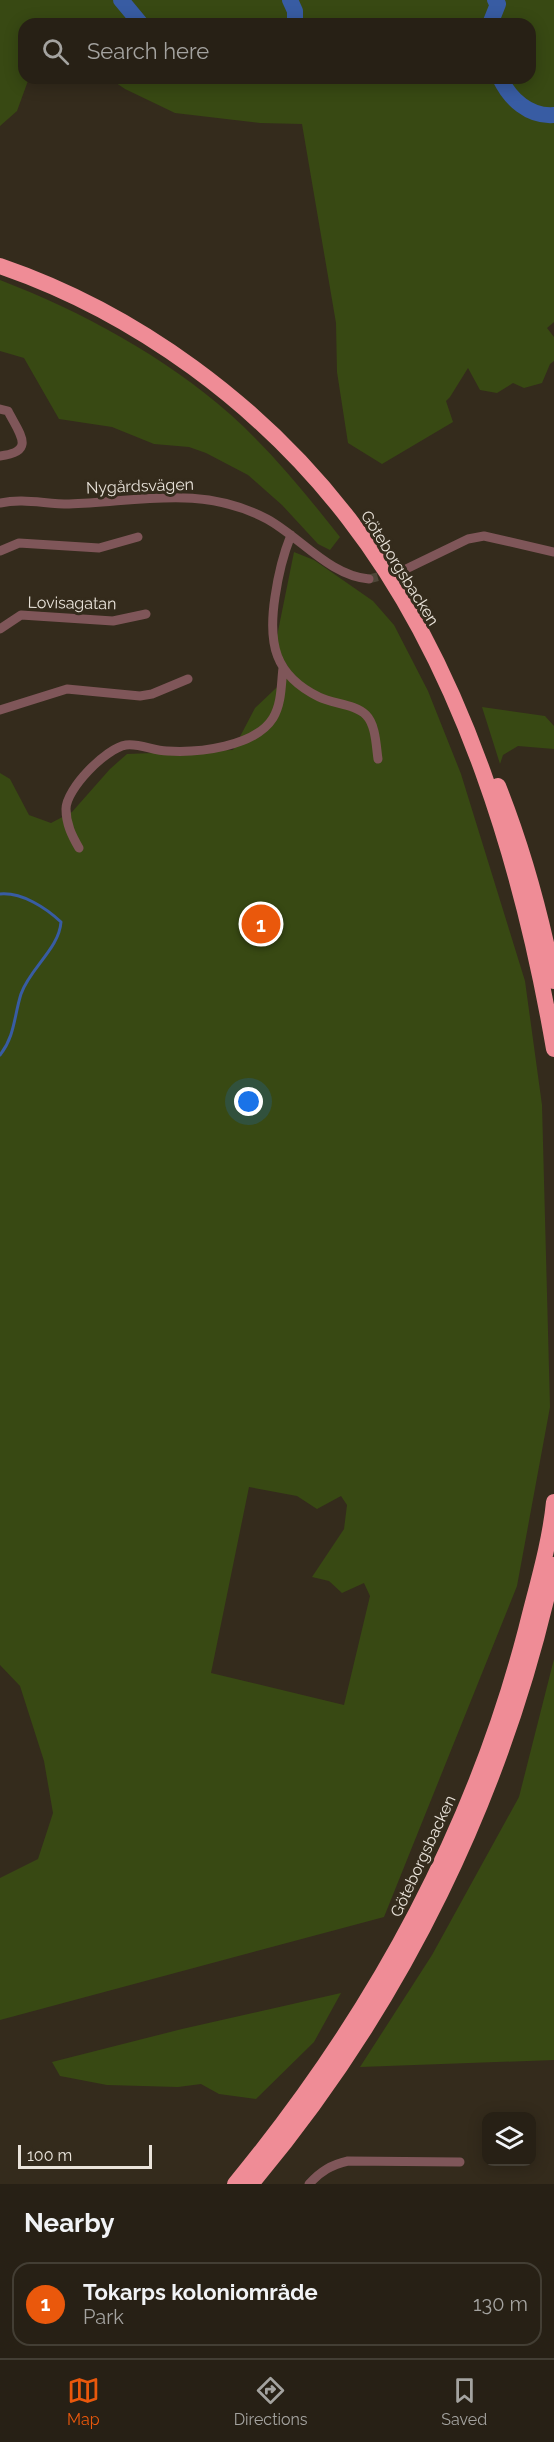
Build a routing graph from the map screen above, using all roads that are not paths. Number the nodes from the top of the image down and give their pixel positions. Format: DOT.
graph roads {
  1 [pos="0,255"];
  2 [pos="0,266"];
  3 [pos="0,409"];
  4 [pos="0,456"];
  5 [pos="0,503"];
  6 [pos="291,535"];
  7 [pos="138,537"];
  8 [pos="0,551"];
  9 [pos="554,552"];
  10 [pos="404,570"];
  11 [pos="369,579"];
  12 [pos="146,614"];
  13 [pos="0,629"];
  14 [pos="283,668"];
  15 [pos="188,678"];
  16 [pos="0,710"];
  17 [pos="378,759"];
  18 [pos="79,848"];
  19 [pos="554,981"];
  20 [pos="554,1049"];
  21 [pos="554,1502"];
  22 [pos="554,1565"];
  23 [pos="460,2162"];
  24 [pos="235,2184"];
  25 [pos="251,2184"];
  26 [pos="309,2184"];
  1 -- 19 [label="highway, Göteborgsbacken"];
  2 -- 20 [label="highway, Göteborgsbacken"];
  3 -- 4 [label="street"];
  5 -- 6 [label="street, Nygårdsvägen"];
  6 -- 11 [label="street, Nygårdsvägen"];
  6 -- 14 [label="street"];
  7 -- 8 [label="street"];
  9 -- 10 [label="street"];
  12 -- 13 [label="street, Lovisagatan"];
  14 -- 17 [label="street"];
  14 -- 18 [label="street"];
  15 -- 16 [label="street"];
  21 -- 24 [label="highway, Göteborgsbacken"];
  22 -- 25 [label="highway, Göteborgsbacken"];
  23 -- 26 [label="street"];
}
